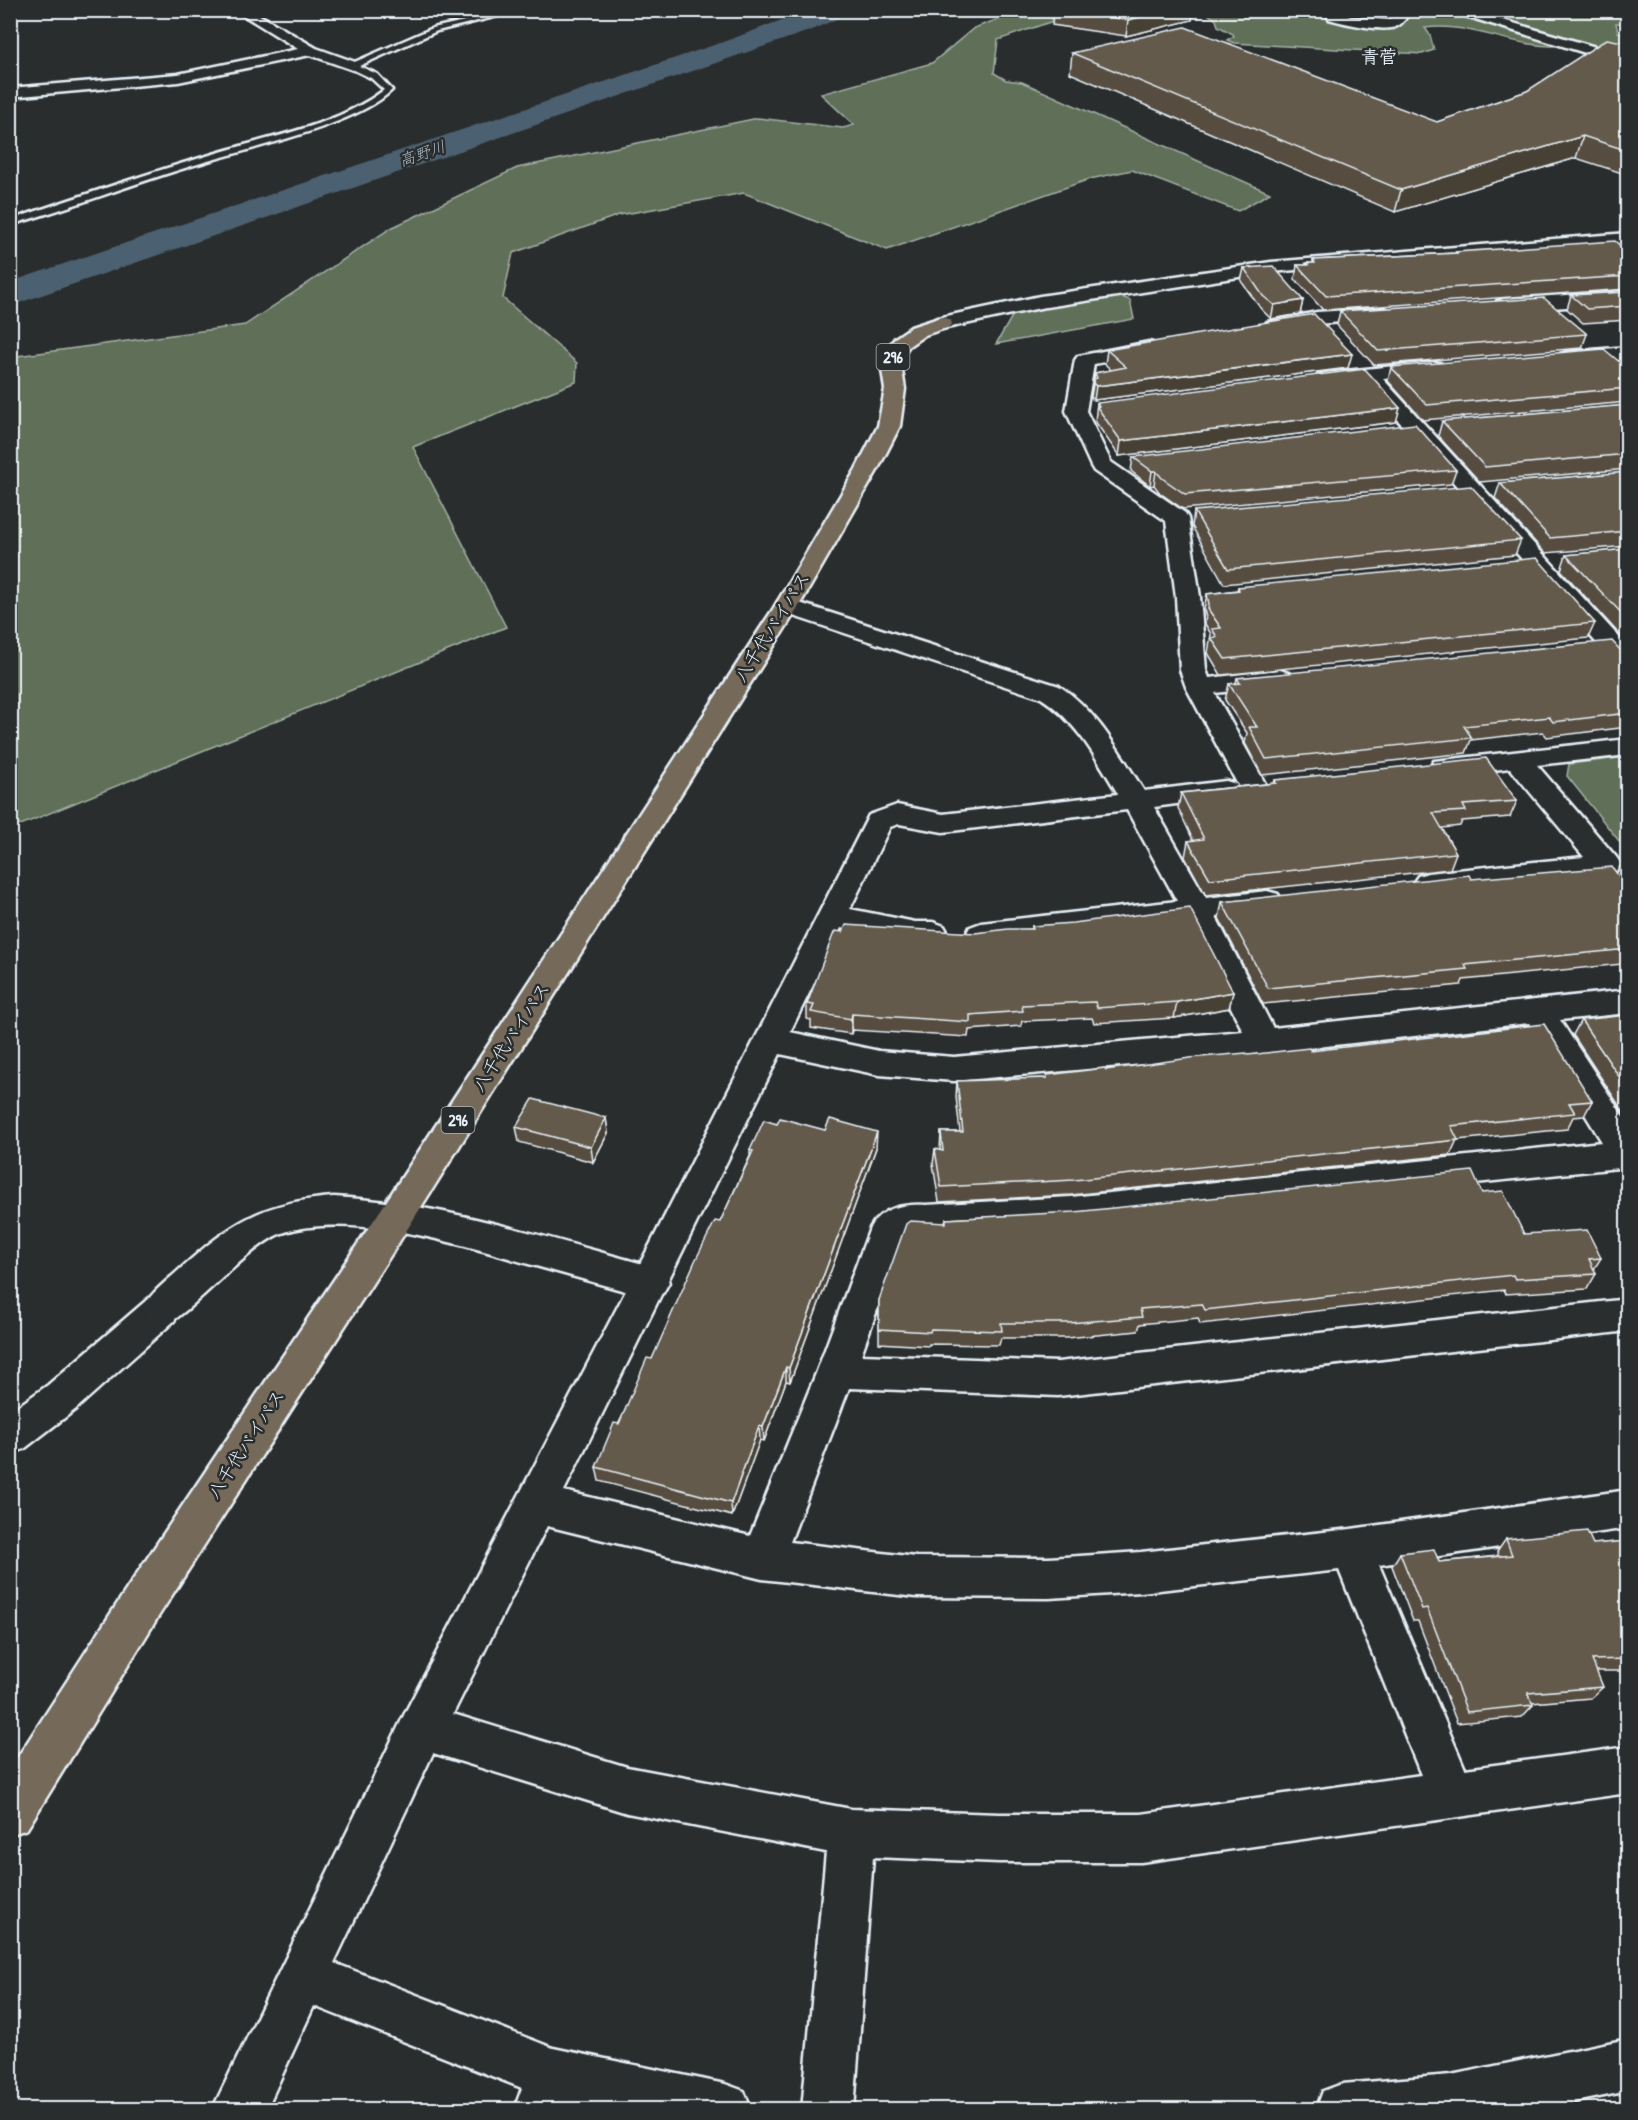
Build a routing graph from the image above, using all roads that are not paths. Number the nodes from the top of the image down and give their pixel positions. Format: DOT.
graph roads {
  1 [pos="241,10"];
  2 [pos="503,10"];
  3 [pos="1331,10"];
  4 [pos="1405,10"];
  5 [pos="1452,10"];
  6 [pos="310,51"];
  7 [pos="1628,57"];
  8 [pos="353,66"];
  9 [pos="10,93"];
  10 [pos="10,223"];
  11 [pos="1624,249"];
  12 [pos="1271,267"];
  13 [pos="1286,284"];
  14 [pos="1628,297"];
  15 [pos="1302,301"];
  16 [pos="1545,303"];
  17 [pos="1488,306"];
  18 [pos="1408,312"];
  19 [pos="1562,318"];
  20 [pos="942,323"];
  21 [pos="1324,326"];
  22 [pos="1259,328"];
  23 [pos="1588,340"];
  24 [pos="1166,345"];
  25 [pos="1628,353"];
  26 [pos="1605,355"];
  27 [pos="1545,360"];
  28 [pos="1360,366"];
  29 [pos="1450,367"];
  30 [pos="1628,375"];
  31 [pos="1309,381"];
  32 [pos="1100,408"];
  33 [pos="1076,411"];
  34 [pos="1440,426"];
  35 [pos="1417,429"];
  36 [pos="1393,431"];
  37 [pos="1137,462"];
  38 [pos="1102,466"];
  39 [pos="1497,489"];
  40 [pos="1473,491"];
  41 [pos="1449,494"];
  42 [pos="1201,516"];
  43 [pos="1177,518"];
  44 [pos="1571,560"];
  45 [pos="1526,564"];
  46 [pos="787,606"];
  47 [pos="1614,650"];
  48 [pos="1305,676"];
  49 [pos="1199,687"];
  50 [pos="1628,747"];
  51 [pos="1517,759"];
  52 [pos="1413,770"];
  53 [pos="1136,799"];
  54 [pos="1406,886"];
  55 [pos="1288,898"];
  56 [pos="1194,908"];
  57 [pos="831,916"];
  58 [pos="1628,1001"];
  59 [pos="1538,1011"];
  60 [pos="770,1040"];
  61 [pos="1264,1041"];
  62 [pos="1627,1153"];
  63 [pos="395,1218"];
  64 [pos="650,1282"];
  65 [pos="1628,1315"];
  66 [pos="836,1371"];
  67 [pos="10,1436"];
  68 [pos="536,1504"];
  69 [pos="1628,1509"];
  70 [pos="1351,1549"];
  71 [pos="762,1559"];
  72 [pos="422,1727"];
  73 [pos="1628,1770"];
  74 [pos="1453,1796"];
  75 [pos="10,1812"];
  76 [pos="851,1833"];
  77 [pos="302,1976"];
  78 [pos="1628,2066"];
  79 [pos="546,2092"];
  80 [pos="1453,2105"];
  81 [pos="238,2109"];
  82 [pos="725,2109"];
  83 [pos="828,2109"];
  84 [pos="1342,2109"];
  1 -- 6 [label="street"];
  2 -- 8 [label="lane"];
  3 -- 4 [label="street"];
  5 -- 7 [label="street"];
  6 -- 8 [label="street"];
  6 -- 9 [label="street"];
  8 -- 10 [label="lane"];
  11 -- 12 [label="street"];
  12 -- 13 [label="street"];
  12 -- 20 [label="street"];
  14 -- 16 [label="street"];
  15 -- 21 [label="street"];
  16 -- 17 [label="street"];
  16 -- 19 [label="street"];
  18 -- 21 [label="street"];
  20 -- 46 [label="highway, 八千代バイパス / 296"];
  21 -- 22 [label="street"];
  23 -- 26 [label="street"];
  24 -- 33 [label="street"];
  25 -- 26 [label="street"];
  26 -- 27 [label="street"];
  26 -- 30 [label="street"];
  28 -- 29 [label="street"];
  28 -- 31 [label="street"];
  28 -- 35 [label="street"];
  32 -- 33 [label="street"];
  33 -- 38 [label="street"];
  34 -- 35 [label="street"];
  35 -- 36 [label="street"];
  35 -- 40 [label="street"];
  37 -- 38 [label="street"];
  38 -- 43 [label="street"];
  39 -- 40 [label="street"];
  40 -- 41 [label="street"];
  40 -- 45 [label="street"];
  42 -- 43 [label="street"];
  43 -- 49 [label="street"];
  44 -- 45 [label="street"];
  45 -- 47 [label="street"];
  46 -- 53 [label="street"];
  46 -- 63 [label="highway, 八千代バイパス / 296"];
  48 -- 49 [label="street"];
  49 -- 53 [label="street"];
  50 -- 51 [label="street"];
  51 -- 52 [label="street"];
  51 -- 54 [label="street"];
  53 -- 56 [label="street"];
  53 -- 57 [label="street"];
  55 -- 56 [label="street"];
  56 -- 57 [label="street"];
  56 -- 61 [label="street"];
  57 -- 60 [label="street"];
  58 -- 59 [label="street"];
  59 -- 61 [label="street"];
  59 -- 62 [label="street"];
  60 -- 61 [label="street"];
  60 -- 64 [label="street"];
  62 -- 66 [label="street"];
  63 -- 64 [label="street"];
  63 -- 67 [label="street"];
  63 -- 75 [label="highway, 八千代バイパス / 296"];
  64 -- 68 [label="street"];
  65 -- 66 [label="street"];
  66 -- 71 [label="street"];
  68 -- 71 [label="street"];
  68 -- 72 [label="street"];
  69 -- 70 [label="street"];
  70 -- 71 [label="street"];
  70 -- 74 [label="street"];
  72 -- 76 [label="street"];
  72 -- 77 [label="street"];
  73 -- 74 [label="street"];
  74 -- 76 [label="street"];
  76 -- 83 [label="street"];
  77 -- 79 [label="street"];
  77 -- 81 [label="street"];
  78 -- 80 [label="street"];
  79 -- 82 [label="street"];
  80 -- 84 [label="street"];
}
